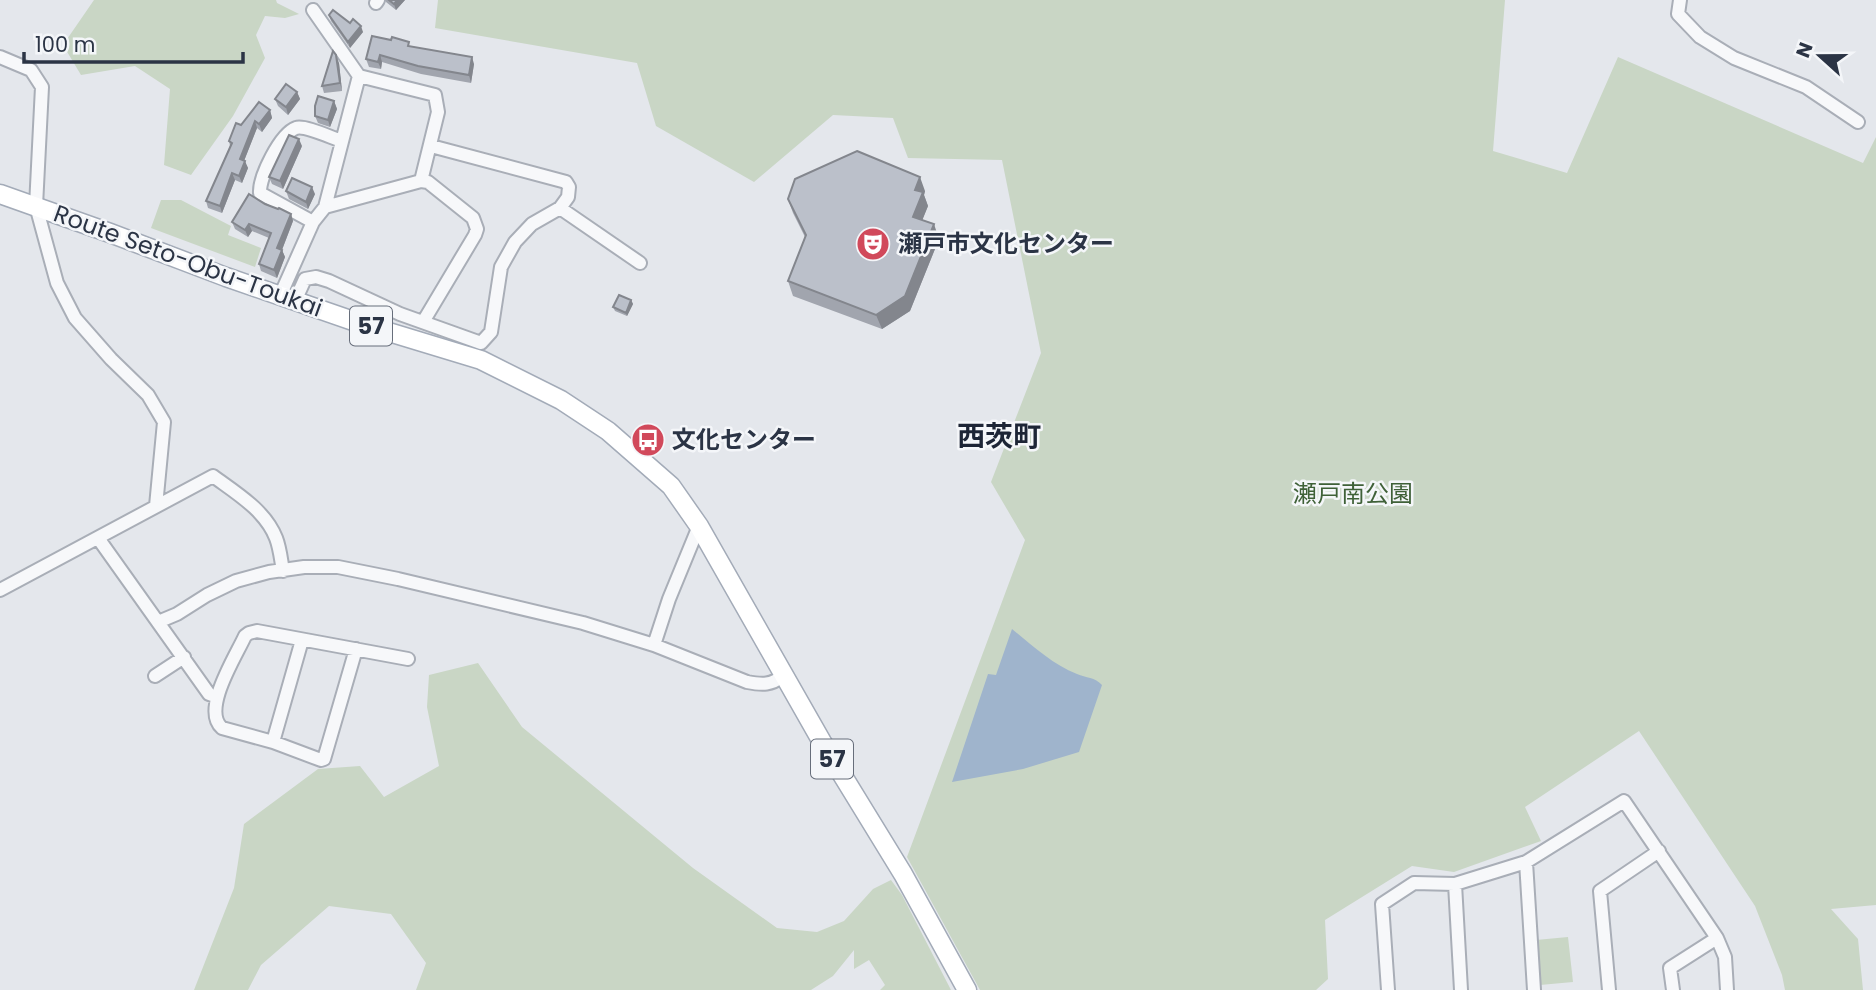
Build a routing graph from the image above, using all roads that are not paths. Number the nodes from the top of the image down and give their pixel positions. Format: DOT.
graph roads {
  1 [pos="1680,0"];
  2 [pos="313,10"];
  3 [pos="0,57"];
  4 [pos="359,76"];
  5 [pos="1858,122"];
  6 [pos="342,141"];
  7 [pos="430,146"];
  8 [pos="421,181"];
  9 [pos="0,194"];
  10 [pos="36,206"];
  11 [pos="325,207"];
  12 [pos="560,208"];
  13 [pos="313,222"];
  14 [pos="640,262"];
  15 [pos="288,298"];
  16 [pos="423,322"];
  17 [pos="156,506"];
  18 [pos="699,526"];
  19 [pos="98,538"];
  20 [pos="283,570"];
  21 [pos="0,590"];
  22 [pos="158,622"];
  23 [pos="302,640"];
  24 [pos="654,645"];
  25 [pos="356,649"];
  26 [pos="184,657"];
  27 [pos="408,659"];
  28 [pos="155,676"];
  29 [pos="783,676"];
  30 [pos="216,697"];
  31 [pos="272,742"];
  32 [pos="1659,851"];
  33 [pos="1526,862"];
  34 [pos="1455,884"];
  35 [pos="1717,938"];
  36 [pos="967,990"];
  37 [pos="1388,990"];
  38 [pos="1461,990"];
  39 [pos="1534,990"];
  40 [pos="1609,990"];
  41 [pos="1673,990"];
  42 [pos="1727,990"];
  1 -- 5 [label="street"];
  2 -- 4 [label="street"];
  3 -- 10 [label="street"];
  4 -- 6 [label="street"];
  4 -- 7 [label="street"];
  6 -- 11 [label="street"];
  6 -- 13 [label="street"];
  7 -- 8 [label="street"];
  7 -- 12 [label="street"];
  8 -- 11 [label="street"];
  8 -- 16 [label="street"];
  9 -- 10 [label="main road, Route Seto-Obu-Toukai / 57"];
  10 -- 15 [label="main road, Route Seto-Obu-Toukai / 57"];
  10 -- 17 [label="street"];
  11 -- 13 [label="street"];
  12 -- 14 [label="street"];
  12 -- 16 [label="street"];
  13 -- 15 [label="street"];
  15 -- 16 [label="street"];
  15 -- 18 [label="main road, Route Seto-Obu-Toukai / 57"];
  17 -- 19 [label="street"];
  17 -- 20 [label="street"];
  18 -- 24 [label="street"];
  18 -- 29 [label="main road, Route Seto-Obu-Toukai / 57"];
  19 -- 21 [label="street"];
  19 -- 22 [label="street"];
  20 -- 22 [label="street"];
  20 -- 24 [label="street"];
  22 -- 26 [label="street"];
  23 -- 25 [label="street"];
  23 -- 30 [label="street"];
  23 -- 31 [label="street"];
  24 -- 29 [label="street"];
  25 -- 27 [label="street"];
  25 -- 31 [label="street"];
  26 -- 28 [label="street"];
  26 -- 30 [label="street"];
  29 -- 36 [label="main road, Route Seto-Obu-Toukai / 57"];
  30 -- 31 [label="street"];
  32 -- 33 [label="street"];
  32 -- 35 [label="street"];
  32 -- 40 [label="street"];
  33 -- 34 [label="street"];
  33 -- 39 [label="street"];
  34 -- 37 [label="street"];
  34 -- 38 [label="street"];
  35 -- 41 [label="street"];
  35 -- 42 [label="street"];
}
